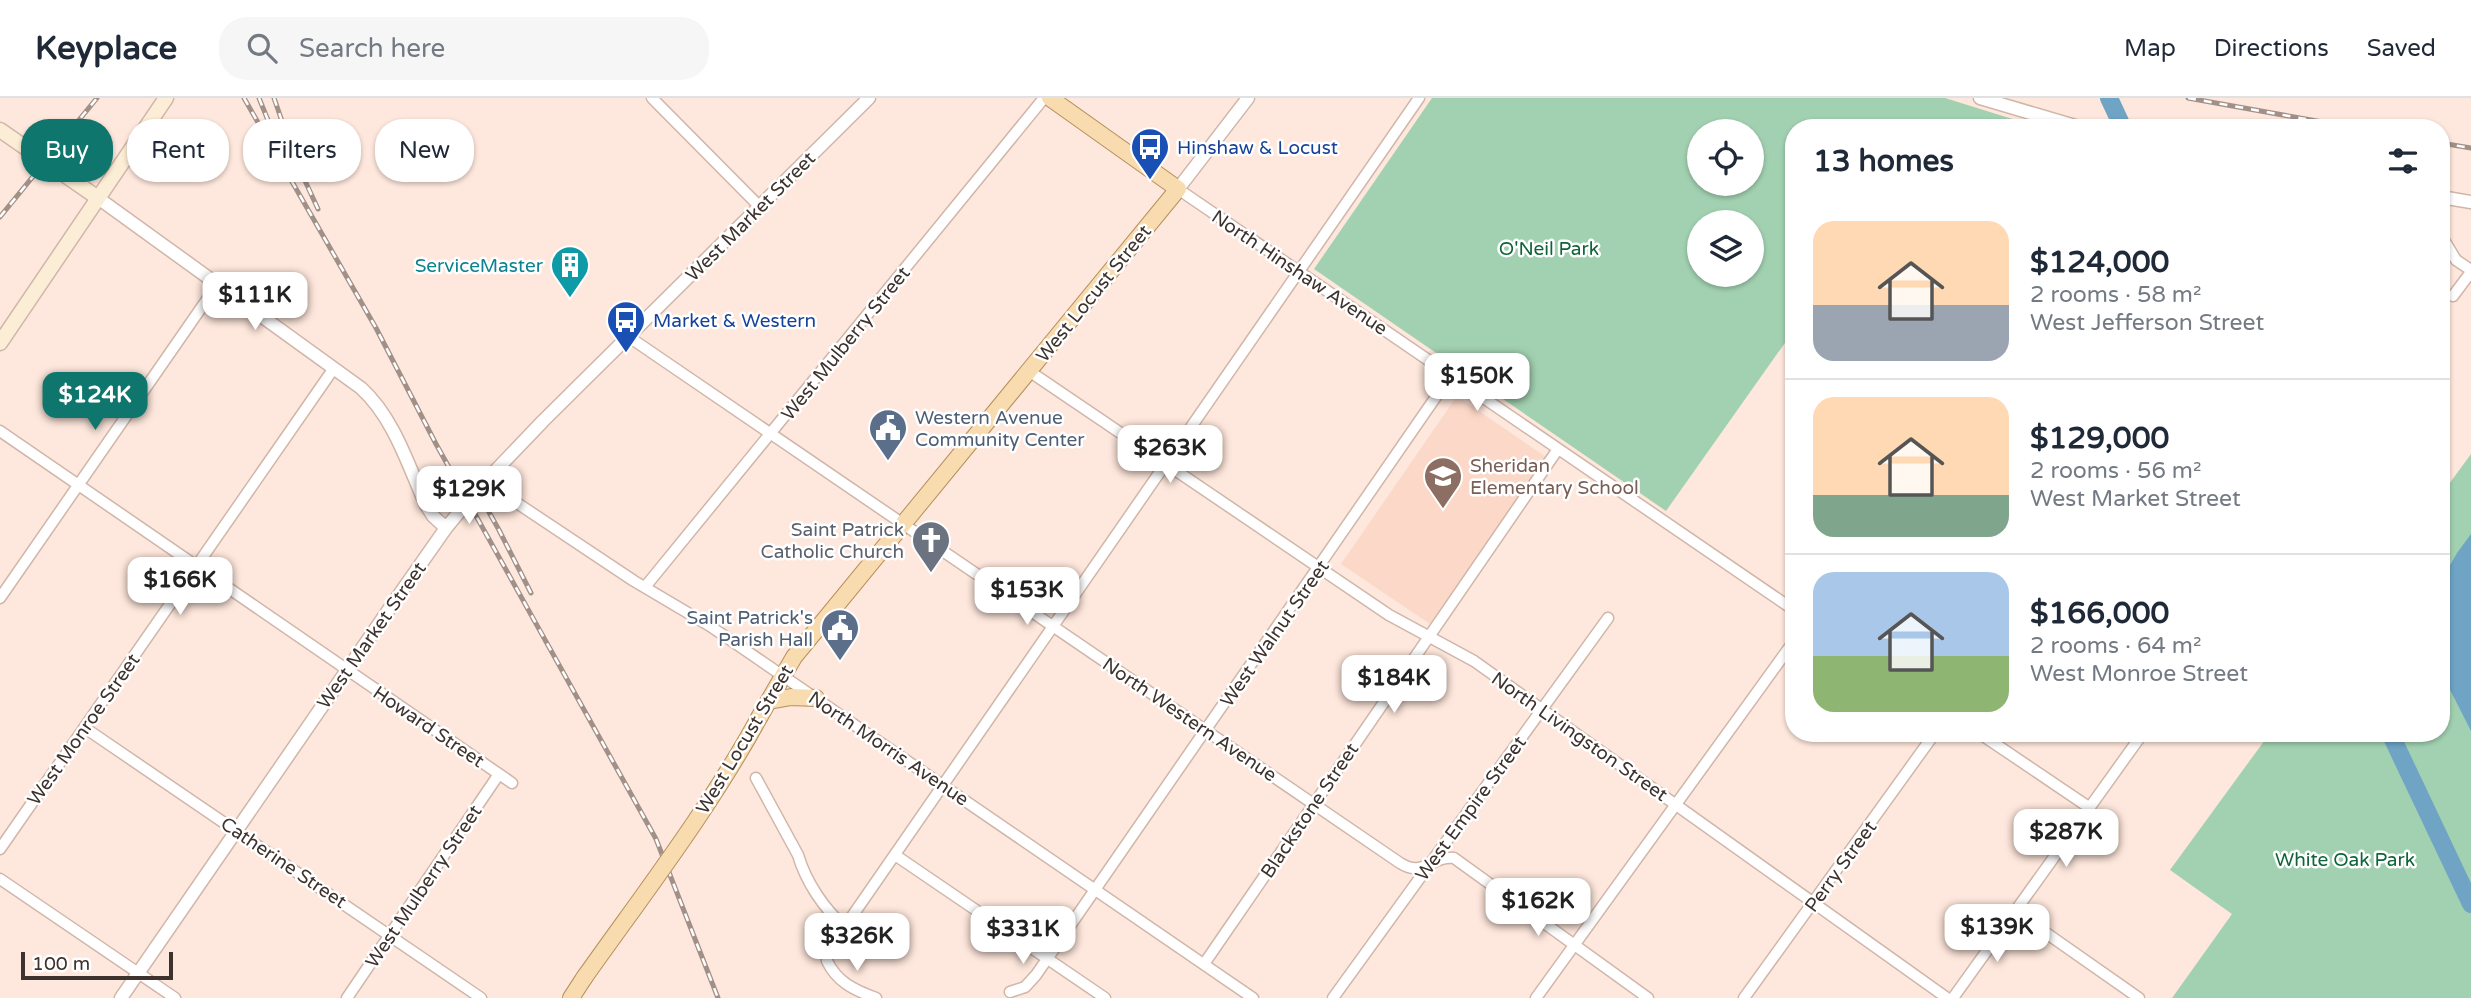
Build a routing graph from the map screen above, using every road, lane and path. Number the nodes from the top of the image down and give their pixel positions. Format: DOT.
graph roads {
  1 [pos="166,98"];
  2 [pos="652,98"];
  3 [pos="869,98"];
  4 [pos="1044,98"];
  5 [pos="1050,98"];
  6 [pos="1248,98"];
  7 [pos="1419,98"];
  8 [pos="1980,98"];
  9 [pos="2044,119"];
  10 [pos="0,130"];
  11 [pos="1178,189"];
  12 [pos="98,198"];
  13 [pos="2450,198"];
  14 [pos="2471,202"];
  15 [pos="760,207"];
  16 [pos="2450,250"];
  17 [pos="2471,270"];
  18 [pos="1300,271"];
  19 [pos="216,285"];
  20 [pos="2453,296"];
  21 [pos="629,337"];
  22 [pos="0,343"];
  23 [pos="334,368"];
  24 [pos="1030,371"];
  25 [pos="1451,375"];
  26 [pos="0,432"];
  27 [pos="771,434"];
  28 [pos="1558,449"];
  29 [pos="1166,464"];
  30 [pos="484,481"];
  31 [pos="78,485"];
  32 [pos="903,524"];
  33 [pos="446,528"];
  34 [pos="195,567"];
  35 [pos="1319,567"];
  36 [pos="645,587"];
  37 [pos="0,598"];
  38 [pos="1785,604"];
  39 [pos="1608,618"];
  40 [pos="1054,626"];
  41 [pos="1428,636"];
  42 [pos="1785,654"];
  43 [pos="347,671"];
  44 [pos="783,676"];
  45 [pos="816,698"];
  46 [pos="769,701"];
  47 [pos="1541,709"];
  48 [pos="85,728"];
  49 [pos="1207,730"];
  50 [pos="1929,742"];
  51 [pos="1992,742"];
  52 [pos="2137,742"];
  53 [pos="499,774"];
  54 [pos="756,778"];
  55 [pos="512,783"];
  56 [pos="943,785"];
  57 [pos="1314,803"];
  58 [pos="1676,805"];
  59 [pos="2090,808"];
  60 [pos="237,830"];
  61 [pos="0,849"];
  62 [pos="895,855"];
  63 [pos="1430,863"];
  64 [pos="0,879"];
  65 [pos="1096,890"];
  66 [pos="1813,904"];
  67 [pos="2016,912"];
  68 [pos="845,927"];
  69 [pos="390,935"];
  70 [pos="1575,945"];
  71 [pos="1048,959"];
  72 [pos="1204,964"];
  73 [pos="139,973"];
  74 [pos="1010,992"];
  75 [pos="1335,994"];
  76 [pos="121,998"];
  77 [pos="175,998"];
  78 [pos="346,998"];
  79 [pos="481,998"];
  80 [pos="571,998"];
  81 [pos="876,998"];
  82 [pos="1105,998"];
  83 [pos="1253,998"];
  84 [pos="1348,998"];
  85 [pos="1536,998"];
  86 [pos="1648,998"];
  87 [pos="1744,998"];
  88 [pos="1947,998"];
  89 [pos="1953,998"];
  90 [pos="2139,998"];
  1 -- 12 [label="main road"];
  2 -- 15 [label="street"];
  3 -- 15 [label="street, West Market Street"];
  4 -- 27 [label="street, West Mulberry Street"];
  5 -- 11 [label="main road, North Hinshaw Avenue"];
  6 -- 11 [label="street, West Locust Street"];
  7 -- 18 [label="street"];
  8 -- 9 [label="street"];
  10 -- 12 [label="main road"];
  11 -- 18 [label="street, North Hinshaw Avenue"];
  11 -- 24 [label="main road, West Locust Street"];
  12 -- 19 [label="street"];
  12 -- 22 [label="main road"];
  13 -- 14 [label="street"];
  15 -- 21 [label="street, West Market Street"];
  16 -- 17 [label="street"];
  17 -- 20 [label="street"];
  18 -- 25 [label="street, North Hinshaw Avenue"];
  18 -- 29 [label="street"];
  19 -- 23 [label="street"];
  19 -- 31 [label="street"];
  21 -- 27 [label="street, North Western Avenue"];
  21 -- 30 [label="street, West Market Street"];
  23 -- 33 [label="street"];
  23 -- 34 [label="street, West Monroe Street"];
  24 -- 29 [label="street, North Livingston Street"];
  24 -- 32 [label="main road, West Locust Street"];
  25 -- 28 [label="street, North Hinshaw Avenue"];
  25 -- 35 [label="street, West Walnut Street"];
  26 -- 31 [label="street, Howard Street"];
  27 -- 32 [label="street, North Western Avenue"];
  27 -- 36 [label="street, West Mulberry Street"];
  28 -- 38 [label="street, North Hinshaw Avenue"];
  28 -- 41 [label="street, Blackstone Street"];
  29 -- 35 [label="street, North Livingston Street"];
  29 -- 40 [label="street"];
  30 -- 33 [label="street, West Market Street"];
  30 -- 36 [label="street, North Morris Avenue"];
  31 -- 34 [label="street, Howard Street"];
  31 -- 37 [label="street"];
  32 -- 40 [label="street, North Western Avenue"];
  32 -- 44 [label="main road, West Locust Street"];
  33 -- 43 [label="street, West Market Street"];
  34 -- 43 [label="street, Howard Street"];
  34 -- 48 [label="street, West Monroe Street"];
  35 -- 41 [label="street, North Livingston Street"];
  35 -- 49 [label="street, West Walnut Street"];
  36 -- 44 [label="street, North Morris Avenue"];
  39 -- 47 [label="street, West Empire Street"];
  40 -- 49 [label="street, North Western Avenue"];
  40 -- 56 [label="street"];
  41 -- 47 [label="street, North Livingston Street"];
  41 -- 57 [label="street, Blackstone Street"];
  42 -- 58 [label="street"];
  43 -- 53 [label="street, Howard Street"];
  43 -- 60 [label="street, West Market Street"];
  44 -- 45 [label="street, North Morris Avenue"];
  44 -- 46 [label="main road, West Locust Street"];
  45 -- 46 [label="main road"];
  45 -- 56 [label="street, North Morris Avenue"];
  46 -- 80 [label="main road, West Locust Street, bridge"];
  47 -- 58 [label="street, North Livingston Street"];
  47 -- 63 [label="street, West Empire Street"];
  48 -- 60 [label="street, Catherine Street"];
  48 -- 61 [label="street, West Monroe Street"];
  49 -- 57 [label="street, North Western Avenue"];
  49 -- 65 [label="street, West Walnut Street"];
  50 -- 66 [label="street, Perry Street"];
  51 -- 59 [label="street"];
  52 -- 59 [label="street"];
  53 -- 55 [label="street, Howard Street"];
  53 -- 69 [label="street, West Mulberry Street"];
  54 -- 68 [label="street"];
  56 -- 62 [label="street"];
  56 -- 65 [label="street, North Morris Avenue"];
  57 -- 63 [label="street, North Western Avenue"];
  57 -- 72 [label="street, Blackstone Street"];
  58 -- 66 [label="street, North Livingston Street"];
  58 -- 70 [label="street"];
  59 -- 67 [label="street"];
  60 -- 69 [label="street, Catherine Street"];
  60 -- 73 [label="street, West Market Street"];
  62 -- 68 [label="street"];
  62 -- 71 [label="street"];
  63 -- 70 [label="street, North Western Avenue"];
  63 -- 75 [label="street, West Empire Street"];
  64 -- 73 [label="street"];
  65 -- 71 [label="street, West Walnut Street"];
  65 -- 72 [label="street, North Morris Avenue"];
  66 -- 87 [label="street, Perry Street"];
  66 -- 88 [label="street, North Livingston Street"];
  67 -- 89 [label="street"];
  67 -- 90 [label="street"];
  68 -- 81 [label="street"];
  69 -- 78 [label="street, West Mulberry Street"];
  69 -- 79 [label="street, Catherine Street"];
  70 -- 85 [label="street"];
  70 -- 86 [label="street, North Western Avenue"];
  71 -- 74 [label="street, West Walnut Street"];
  71 -- 82 [label="street"];
  72 -- 83 [label="street, North Morris Avenue"];
  73 -- 76 [label="street, West Market Street"];
  73 -- 77 [label="street"];
  75 -- 84 [label="street"];
}
